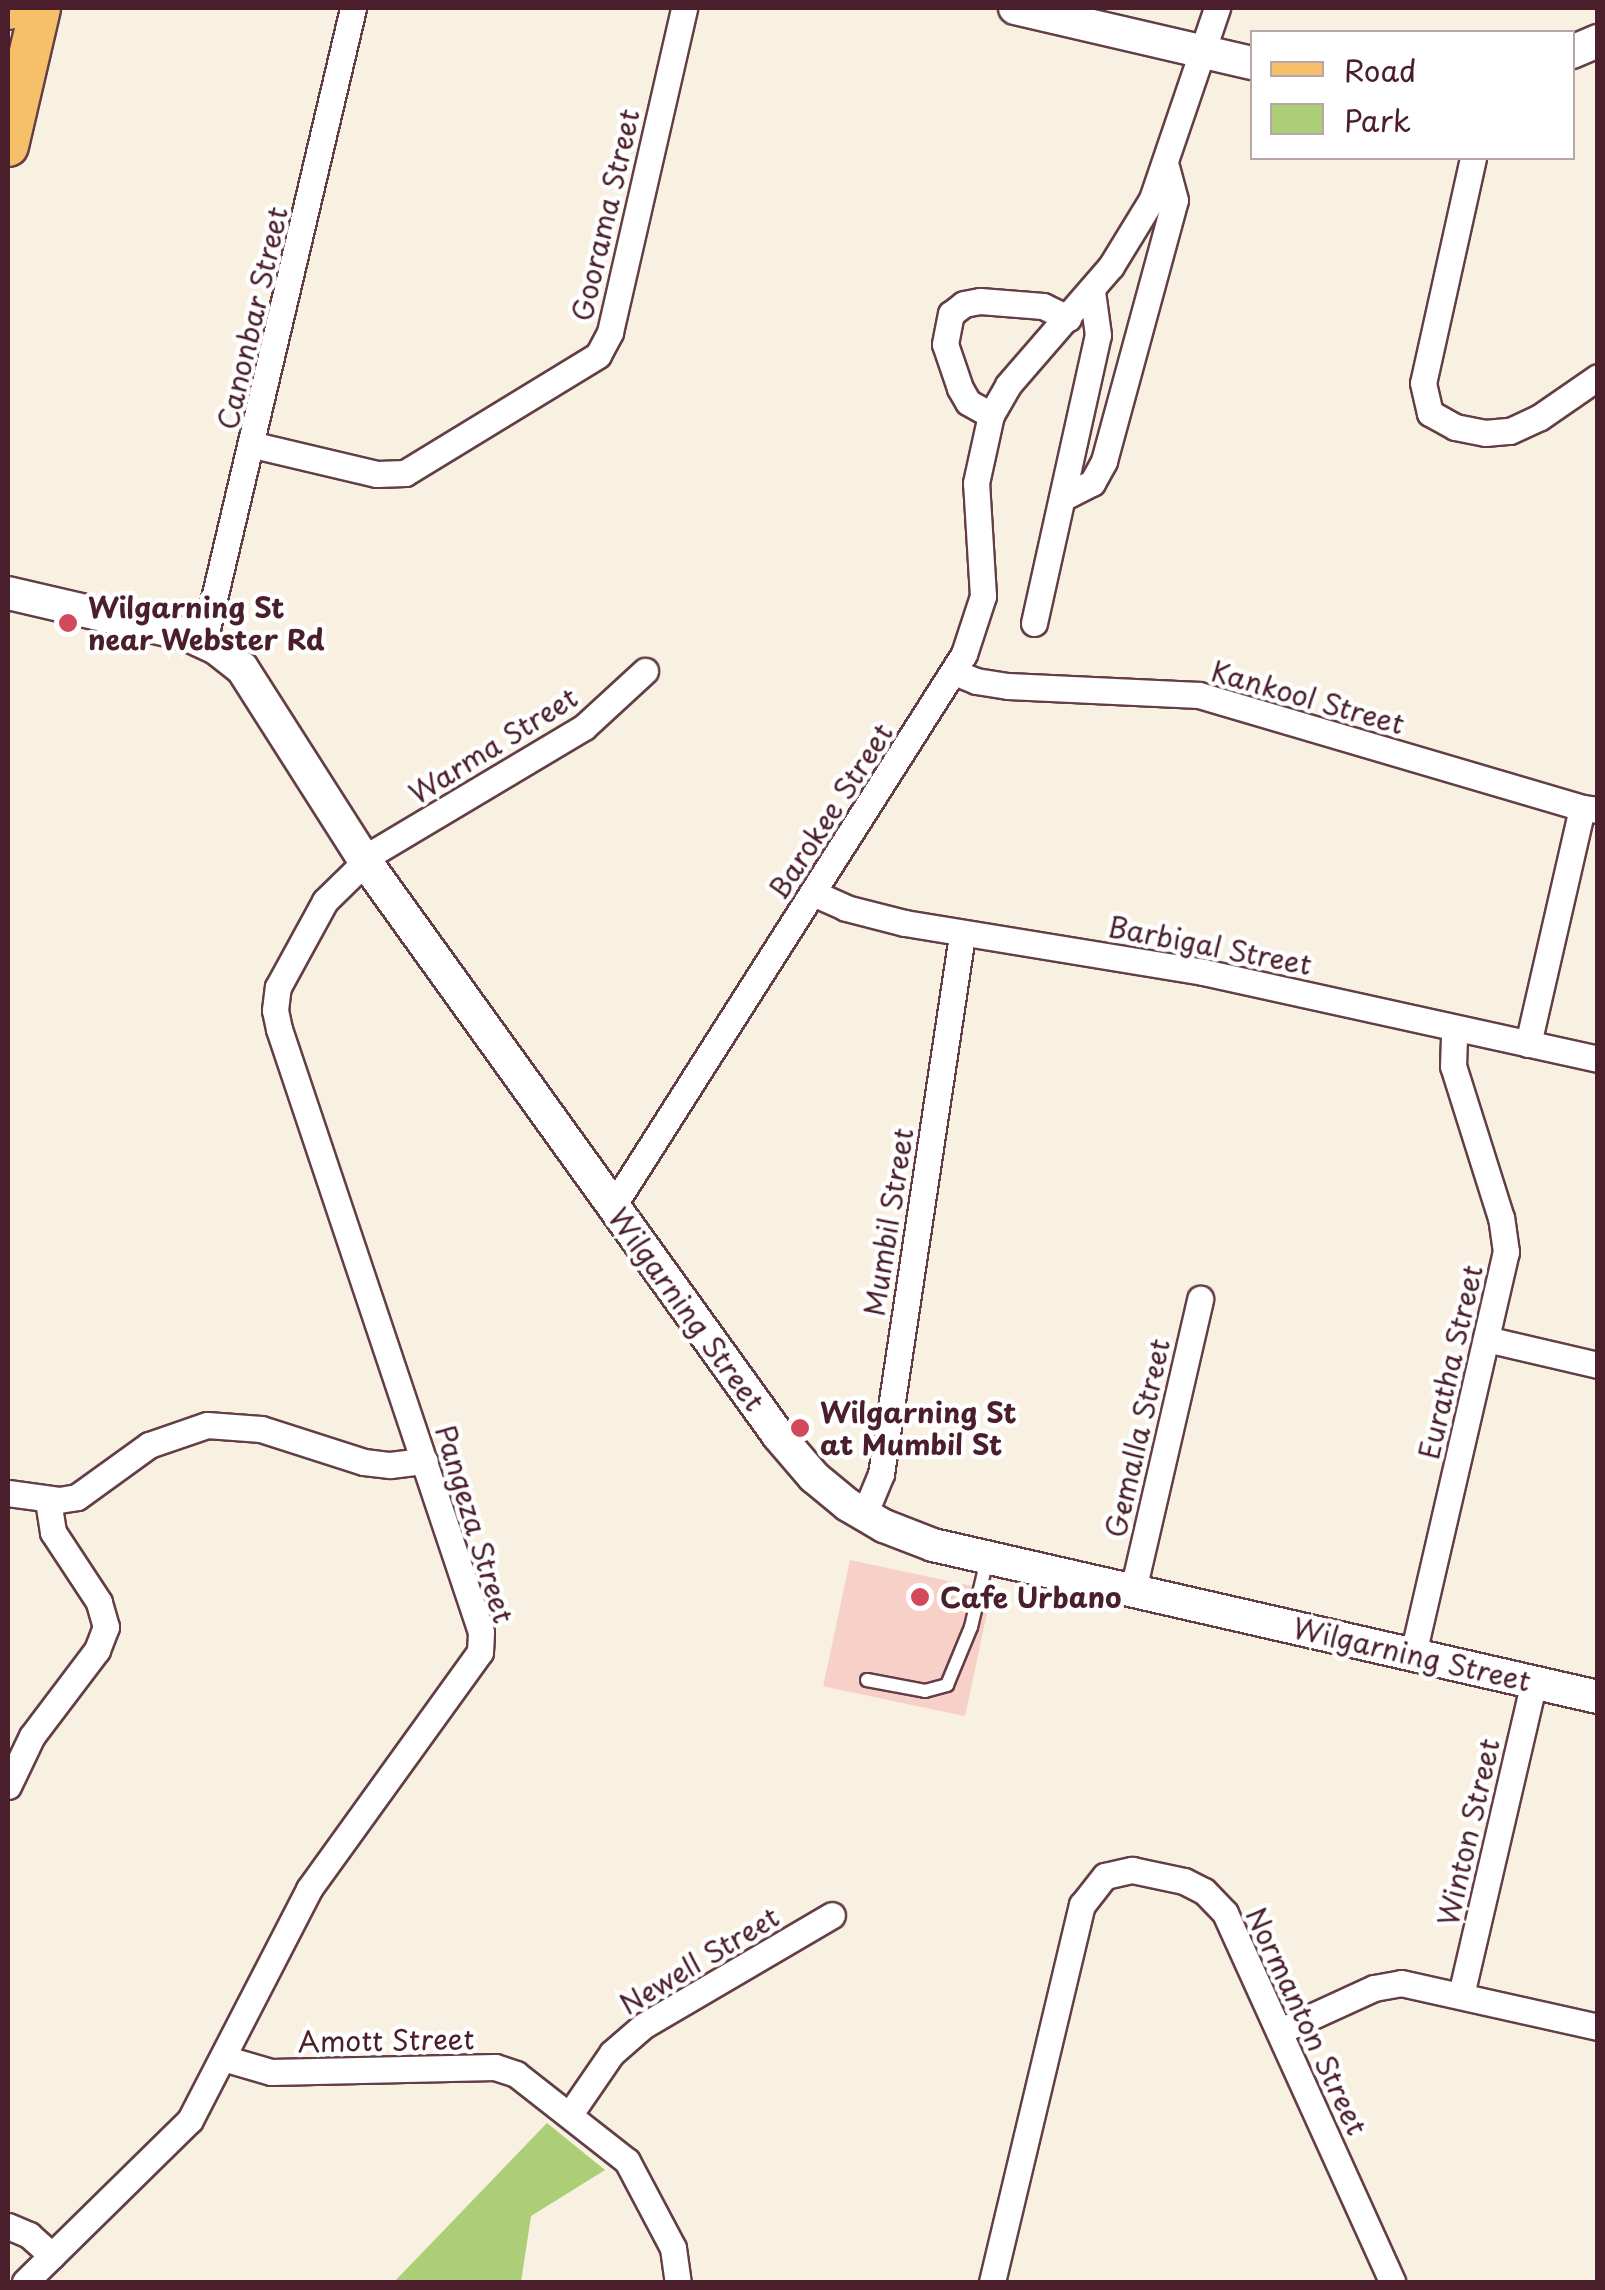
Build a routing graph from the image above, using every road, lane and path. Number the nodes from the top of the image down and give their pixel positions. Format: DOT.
graph roads {
  1 [pos="40,8"];
  2 [pos="353,8"];
  3 [pos="684,8"];
  4 [pos="1015,8"];
  5 [pos="1217,8"];
  6 [pos="1204,52"];
  7 [pos="1250,63"];
  8 [pos="8,146"];
  9 [pos="1473,160"];
  10 [pos="1166,167"];
  11 [pos="1092,291"];
  12 [pos="1068,318"];
  13 [pos="1598,377"];
  14 [pos="991,414"];
  15 [pos="254,445"];
  16 [pos="1062,498"];
  17 [pos="8,593"];
  18 [pos="1034,623"];
  19 [pos="204,641"];
  20 [pos="645,671"];
  21 [pos="954,672"];
  22 [pos="1590,809"];
  23 [pos="366,861"];
  24 [pos="813,893"];
  25 [pos="962,935"];
  26 [pos="1454,1028"];
  27 [pos="1528,1044"];
  28 [pos="1598,1059"];
  29 [pos="613,1206"];
  30 [pos="1200,1299"];
  31 [pos="1486,1339"];
  32 [pos="1598,1365"];
  33 [pos="425,1461"];
  34 [pos="8,1494"];
  35 [pos="48,1499"];
  36 [pos="864,1515"];
  37 [pos="987,1558"];
  38 [pos="1133,1590"];
  39 [pos="1413,1654"];
  40 [pos="868,1680"];
  41 [pos="1534,1682"];
  42 [pos="1598,1697"];
  43 [pos="8,1786"];
  44 [pos="832,1914"];
  45 [pos="1461,1995"];
  46 [pos="1598,2026"];
  47 [pos="1280,2031"];
  48 [pos="222,2058"];
  49 [pos="570,2114"];
  50 [pos="8,2226"];
  51 [pos="52,2256"];
  52 [pos="25,2282"];
  53 [pos="678,2282"];
  54 [pos="992,2282"];
  55 [pos="1392,2282"];
  1 -- 8 [label="main road"];
  2 -- 15 [label="street, Canonbar Street"];
  3 -- 15 [label="street, Goorama Street"];
  4 -- 6 [label="street"];
  5 -- 6 [label="street, Barokee Street"];
  6 -- 7 [label="street"];
  6 -- 10 [label="street, Barokee Street"];
  9 -- 13 [label="street"];
  10 -- 11 [label="street, Barokee Street"];
  10 -- 16 [label="street, Barokee Street"];
  11 -- 12 [label="street, Barokee Street"];
  11 -- 16 [label="street"];
  12 -- 14 [label="street, Barokee Street"];
  12 -- 14 [label="street"];
  14 -- 21 [label="street, Barokee Street"];
  15 -- 19 [label="street, Canonbar Street"];
  16 -- 18 [label="street"];
  17 -- 19 [label="street, Wilgarning Street"];
  19 -- 23 [label="street, Wilgarning Street"];
  20 -- 23 [label="street, Warma Street"];
  21 -- 22 [label="street, Kankool Street"];
  21 -- 24 [label="street, Barokee Street"];
  22 -- 27 [label="street"];
  23 -- 29 [label="street, Wilgarning Street"];
  23 -- 33 [label="street, Pangeza Street"];
  24 -- 25 [label="street, Barbigal Street"];
  24 -- 29 [label="street, Barokee Street"];
  25 -- 26 [label="street, Barbigal Street"];
  25 -- 36 [label="street, Mumbil Street"];
  26 -- 27 [label="street, Barbigal Street"];
  26 -- 31 [label="street, Euratha Street"];
  27 -- 28 [label="street, Barbigal Street"];
  29 -- 36 [label="street, Wilgarning Street"];
  30 -- 38 [label="street, Gemalla Street"];
  31 -- 32 [label="street"];
  31 -- 39 [label="street, Euratha Street"];
  33 -- 35 [label="street"];
  33 -- 48 [label="street, Pangeza Street"];
  34 -- 35 [label="street"];
  35 -- 43 [label="street"];
  36 -- 37 [label="street, Wilgarning Street"];
  37 -- 38 [label="street, Wilgarning Street"];
  37 -- 40 [label="lane"];
  38 -- 39 [label="street, Wilgarning Street"];
  39 -- 41 [label="street, Wilgarning Street"];
  41 -- 42 [label="street, Wilgarning Street"];
  41 -- 45 [label="street, Winton Street"];
  44 -- 49 [label="street, Newell Street"];
  45 -- 46 [label="street"];
  45 -- 47 [label="street"];
  47 -- 54 [label="street, Normanton Street"];
  47 -- 55 [label="street, Normanton Street"];
  48 -- 49 [label="street, Amott Street"];
  48 -- 51 [label="street, Pangeza Street"];
  49 -- 53 [label="street, Amott Street"];
  50 -- 51 [label="street"];
  51 -- 52 [label="street, Pangeza Street"];
}
